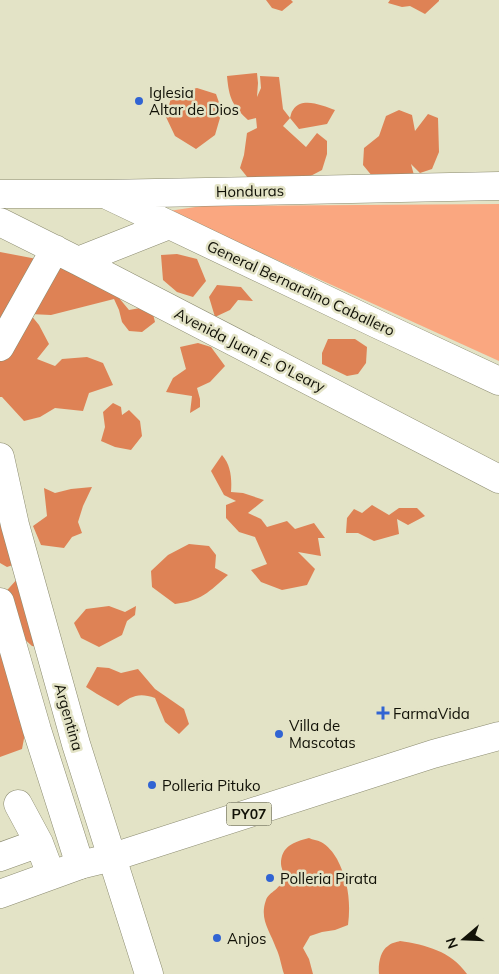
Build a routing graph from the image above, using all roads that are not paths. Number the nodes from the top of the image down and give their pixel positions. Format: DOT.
graph roads {
  1 [pos="499,186"];
  2 [pos="0,194"];
  3 [pos="104,194"];
  4 [pos="0,222"];
  5 [pos="169,225"];
  6 [pos="66,255"];
  7 [pos="0,346"];
  8 [pos="499,381"];
  9 [pos="0,457"];
  10 [pos="499,478"];
  11 [pos="0,602"];
  12 [pos="499,736"];
  13 [pos="9,804"];
  14 [pos="60,804"];
  15 [pos="39,843"];
  16 [pos="0,857"];
  17 [pos="113,857"];
  18 [pos="80,864"];
  19 [pos="51,875"];
  20 [pos="0,894"];
  21 [pos="150,974"];
  1 -- 3 [label="main road, Honduras"];
  2 -- 3 [label="main road, Honduras"];
  3 -- 5 [label="main road, General Bernardino Caballero"];
  4 -- 6 [label="main road, Avenida Juan E. O'Leary"];
  5 -- 6 [label="main road"];
  5 -- 8 [label="main road, General Bernardino Caballero"];
  6 -- 7 [label="main road"];
  6 -- 10 [label="main road, Avenida Juan E. O'Leary"];
  9 -- 17 [label="main road, Argentina"];
  11 -- 14 [label="main road"];
  12 -- 17 [label="main road, PY07"];
  13 -- 14 [label="main road"];
  13 -- 15 [label="main road"];
  14 -- 18 [label="main road"];
  15 -- 16 [label="main road"];
  15 -- 19 [label="main road"];
  17 -- 18 [label="main road, PY07"];
  17 -- 21 [label="main road, Argentina"];
  18 -- 19 [label="main road, PY07"];
  19 -- 20 [label="main road, PY07"];
}
